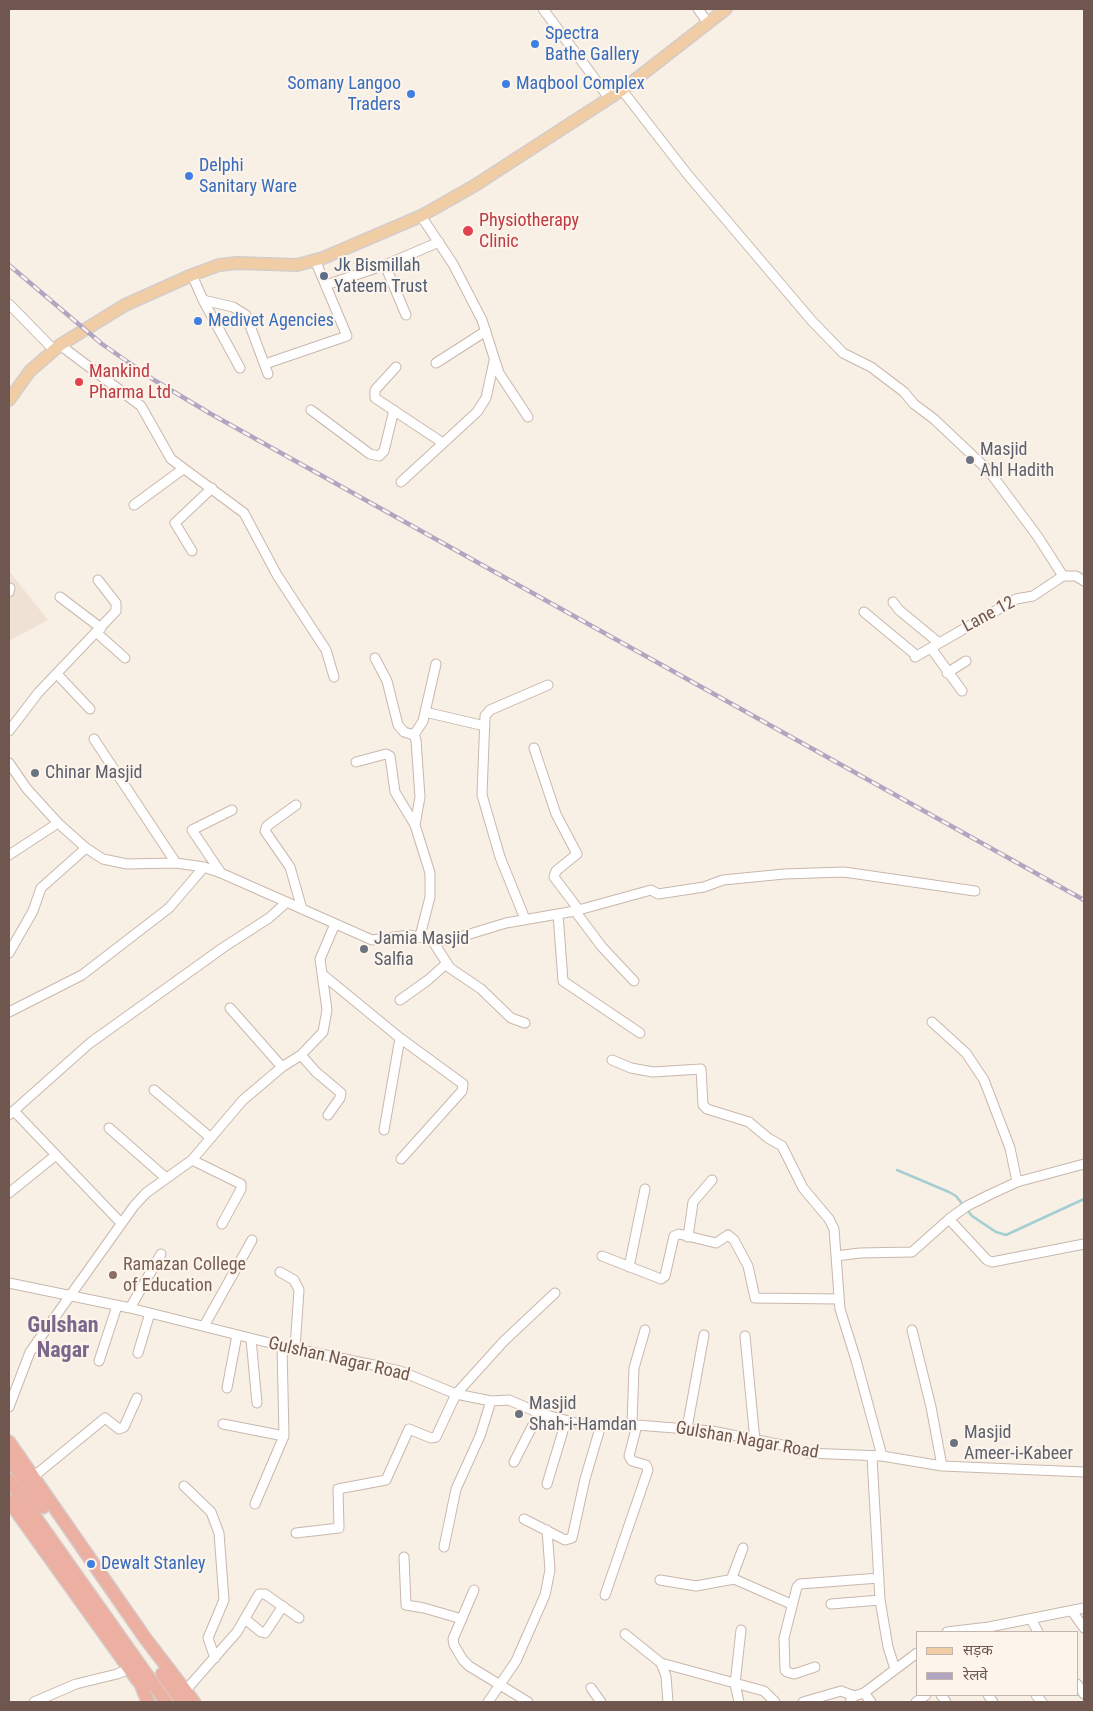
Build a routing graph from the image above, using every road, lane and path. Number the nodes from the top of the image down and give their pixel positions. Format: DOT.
graph roads {
  1 [pos="542,9"];
  2 [pos="698,9"];
  3 [pos="726,9"];
  4 [pos="708,23"];
  5 [pos="622,90"];
  6 [pos="609,98"];
  7 [pos="421,216"];
  8 [pos="439,242"];
  9 [pos="315,260"];
  10 [pos="384,265"];
  11 [pos="192,275"];
  12 [pos="326,285"];
  13 [pos="203,300"];
  14 [pos="9,304"];
  15 [pos="406,316"];
  16 [pos="486,331"];
  17 [pos="57,348"];
  18 [pos="494,361"];
  19 [pos="436,363"];
  20 [pos="265,364"];
  21 [pos="396,367"];
  22 [pos="240,368"];
  23 [pos="268,374"];
  24 [pos="9,400"];
  25 [pos="311,410"];
  26 [pos="394,410"];
  27 [pos="528,417"];
  28 [pos="443,443"];
  29 [pos="184,468"];
  30 [pos="401,482"];
  31 [pos="212,488"];
  32 [pos="134,506"];
  33 [pos="192,551"];
  34 [pos="1063,576"];
  35 [pos="98,580"];
  36 [pos="1084,581"];
  37 [pos="60,597"];
  38 [pos="894,602"];
  39 [pos="864,612"];
  40 [pos="99,631"];
  41 [pos="935,645"];
  42 [pos="125,658"];
  43 [pos="375,658"];
  44 [pos="966,661"];
  45 [pos="436,664"];
  46 [pos="948,673"];
  47 [pos="57,674"];
  48 [pos="334,677"];
  49 [pos="548,686"];
  50 [pos="962,691"];
  51 [pos="90,709"];
  52 [pos="426,712"];
  53 [pos="485,726"];
  54 [pos="9,731"];
  55 [pos="414,735"];
  56 [pos="94,739"];
  57 [pos="534,748"];
  58 [pos="356,762"];
  59 [pos="9,764"];
  60 [pos="296,805"];
  61 [pos="232,810"];
  62 [pos="58,823"];
  63 [pos="415,825"];
  64 [pos="86,848"];
  65 [pos="9,855"];
  66 [pos="176,863"];
  67 [pos="204,867"];
  68 [pos="221,873"];
  69 [pos="975,891"];
  70 [pos="288,902"];
  71 [pos="302,909"];
  72 [pos="577,911"];
  73 [pos="558,914"];
  74 [pos="525,919"];
  75 [pos="335,924"];
  76 [pos="420,936"];
  77 [pos="432,940"];
  78 [pos="9,953"];
  79 [pos="446,964"];
  80 [pos="322,974"];
  81 [pos="634,981"];
  82 [pos="400,1000"];
  83 [pos="230,1008"];
  84 [pos="9,1012"];
  85 [pos="932,1022"];
  86 [pos="525,1023"];
  87 [pos="640,1033"];
  88 [pos="400,1038"];
  89 [pos="301,1055"];
  90 [pos="612,1060"];
  91 [pos="282,1067"];
  92 [pos="154,1090"];
  93 [pos="11,1113"];
  94 [pos="328,1115"];
  95 [pos="109,1128"];
  96 [pos="384,1130"];
  97 [pos="211,1138"];
  98 [pos="56,1155"];
  99 [pos="401,1159"];
  100 [pos="192,1160"];
  101 [pos="1084,1164"];
  102 [pos="166,1178"];
  103 [pos="712,1180"];
  104 [pos="1017,1182"];
  105 [pos="645,1188"];
  106 [pos="9,1193"];
  107 [pos="950,1219"];
  108 [pos="122,1224"];
  109 [pos="222,1224"];
  110 [pos="688,1237"];
  111 [pos="252,1240"];
  112 [pos="1084,1244"];
  113 [pos="161,1254"];
  114 [pos="602,1256"];
  115 [pos="836,1256"];
  116 [pos="629,1267"];
  117 [pos="280,1272"];
  118 [pos="9,1283"];
  119 [pos="555,1293"];
  120 [pos="72,1297"];
  121 [pos="838,1300"];
  122 [pos="117,1306"];
  123 [pos="130,1308"];
  124 [pos="150,1314"];
  125 [pos="204,1326"];
  126 [pos="645,1330"];
  127 [pos="912,1330"];
  128 [pos="237,1335"];
  129 [pos="704,1335"];
  130 [pos="745,1336"];
  131 [pos="252,1339"];
  132 [pos="282,1346"];
  133 [pos="295,1348"];
  134 [pos="138,1353"];
  135 [pos="99,1361"];
  136 [pos="227,1388"];
  137 [pos="456,1394"];
  138 [pos="137,1398"];
  139 [pos="491,1401"];
  140 [pos="258,1403"];
  141 [pos="9,1407"];
  142 [pos="539,1413"];
  143 [pos="566,1421"];
  144 [pos="223,1424"];
  145 [pos="601,1424"];
  146 [pos="635,1425"];
  147 [pos="687,1428"];
  148 [pos="284,1436"];
  149 [pos="756,1441"];
  150 [pos="9,1442"];
  151 [pos="882,1456"];
  152 [pos="872,1457"];
  153 [pos="9,1458"];
  154 [pos="514,1462"];
  155 [pos="942,1466"];
  156 [pos="1084,1472"];
  157 [pos="33,1477"];
  158 [pos="9,1480"];
  159 [pos="547,1484"];
  160 [pos="184,1486"];
  161 [pos="9,1501"];
  162 [pos="255,1504"];
  163 [pos="524,1519"];
  164 [pos="547,1530"];
  165 [pos="296,1533"];
  166 [pos="444,1547"];
  167 [pos="744,1548"];
  168 [pos="404,1557"];
  169 [pos="879,1578"];
  170 [pos="660,1580"];
  171 [pos="731,1580"];
  172 [pos="474,1590"];
  173 [pos="605,1595"];
  174 [pos="880,1600"];
  175 [pos="791,1604"];
  176 [pos="831,1604"];
  177 [pos="284,1606"];
  178 [pos="1084,1608"];
  179 [pos="1072,1611"];
  180 [pos="299,1618"];
  181 [pos="462,1619"];
  182 [pos="1031,1619"];
  183 [pos="245,1620"];
  184 [pos="1084,1628"];
  185 [pos="741,1630"];
  186 [pos="989,1630"];
  187 [pos="968,1631"];
  188 [pos="1037,1631"];
  189 [pos="625,1634"];
  190 [pos="916,1654"];
  191 [pos="215,1658"];
  192 [pos="661,1663"];
  193 [pos="134,1665"];
  194 [pos="815,1667"];
  195 [pos="895,1669"];
  196 [pos="501,1684"];
  197 [pos="736,1684"];
  198 [pos="591,1688"];
  199 [pos="864,1693"];
  200 [pos="184,1696"];
  201 [pos="852,1699"];
  202 [pos="34,1702"];
  203 [pos="148,1702"];
  204 [pos="166,1702"];
  205 [pos="194,1702"];
  206 [pos="488,1702"];
  207 [pos="528,1702"];
  208 [pos="601,1702"];
  209 [pos="668,1702"];
  210 [pos="739,1702"];
  211 [pos="775,1702"];
  212 [pos="804,1702"];
  213 [pos="871,1702"];
  1 -- 6 [label="street"];
  2 -- 4 [label="street"];
  3 -- 4 [label="main road"];
  4 -- 5 [label="main road"];
  5 -- 6 [label="main road"];
  5 -- 34 [label="street"];
  6 -- 7 [label="main road"];
  7 -- 8 [label="street"];
  7 -- 9 [label="main road"];
  8 -- 10 [label="street"];
  8 -- 16 [label="street"];
  9 -- 11 [label="main road"];
  9 -- 12 [label="street"];
  10 -- 12 [label="street"];
  10 -- 15 [label="street"];
  11 -- 13 [label="street"];
  11 -- 17 [label="main road"];
  12 -- 20 [label="street"];
  13 -- 20 [label="street"];
  13 -- 22 [label="street"];
  14 -- 17 [label="street"];
  16 -- 18 [label="street"];
  16 -- 19 [label="street"];
  17 -- 24 [label="main road"];
  17 -- 29 [label="street"];
  18 -- 27 [label="street"];
  18 -- 28 [label="street"];
  20 -- 23 [label="street"];
  21 -- 26 [label="street"];
  25 -- 26 [label="street"];
  26 -- 28 [label="street"];
  28 -- 30 [label="street"];
  29 -- 31 [label="street"];
  29 -- 32 [label="street"];
  31 -- 33 [label="street"];
  31 -- 48 [label="street"];
  34 -- 36 [label="street"];
  34 -- 41 [label="street, Lane 12"];
  35 -- 40 [label="street"];
  37 -- 40 [label="street"];
  38 -- 41 [label="street"];
  39 -- 41 [label="street, Lane 12"];
  40 -- 42 [label="street"];
  40 -- 47 [label="street"];
  41 -- 46 [label="street"];
  43 -- 55 [label="street"];
  44 -- 46 [label="street"];
  45 -- 52 [label="street"];
  46 -- 50 [label="street"];
  47 -- 51 [label="street"];
  47 -- 54 [label="street"];
  49 -- 53 [label="street"];
  52 -- 53 [label="street"];
  52 -- 55 [label="street"];
  53 -- 74 [label="street"];
  55 -- 63 [label="street"];
  56 -- 66 [label="street"];
  57 -- 72 [label="street"];
  58 -- 63 [label="street"];
  59 -- 62 [label="street"];
  60 -- 71 [label="street"];
  61 -- 68 [label="street"];
  62 -- 64 [label="street"];
  62 -- 65 [label="street"];
  63 -- 76 [label="street"];
  64 -- 66 [label="street"];
  64 -- 78 [label="street"];
  66 -- 67 [label="street"];
  67 -- 68 [label="street"];
  67 -- 84 [label="street"];
  68 -- 70 [label="street"];
  69 -- 72 [label="street"];
  70 -- 71 [label="street"];
  70 -- 93 [label="street"];
  71 -- 75 [label="street"];
  72 -- 73 [label="street"];
  72 -- 81 [label="street"];
  73 -- 74 [label="street"];
  73 -- 87 [label="street"];
  74 -- 77 [label="street"];
  75 -- 76 [label="street"];
  75 -- 80 [label="street"];
  76 -- 77 [label="street"];
  77 -- 79 [label="street"];
  79 -- 82 [label="street"];
  79 -- 86 [label="street"];
  80 -- 88 [label="street"];
  80 -- 89 [label="street"];
  83 -- 91 [label="street"];
  85 -- 104 [label="street"];
  88 -- 96 [label="street"];
  88 -- 99 [label="street"];
  89 -- 91 [label="street"];
  89 -- 94 [label="street"];
  90 -- 115 [label="street"];
  91 -- 97 [label="street"];
  92 -- 97 [label="street"];
  93 -- 98 [label="street"];
  95 -- 102 [label="street"];
  97 -- 100 [label="street"];
  98 -- 106 [label="street"];
  98 -- 108 [label="street"];
  100 -- 102 [label="street"];
  100 -- 109 [label="street"];
  101 -- 104 [label="street"];
  102 -- 108 [label="street"];
  103 -- 110 [label="street"];
  104 -- 107 [label="street"];
  105 -- 116 [label="street"];
  107 -- 112 [label="street"];
  107 -- 115 [label="street"];
  108 -- 120 [label="street"];
  110 -- 116 [label="street"];
  110 -- 121 [label="street"];
  111 -- 125 [label="street"];
  113 -- 123 [label="street"];
  114 -- 116 [label="street"];
  115 -- 121 [label="street"];
  117 -- 133 [label="street"];
  118 -- 120 [label="street, Gulshan Nagar Road"];
  119 -- 137 [label="street"];
  120 -- 122 [label="street, Gulshan Nagar Road"];
  120 -- 141 [label="street"];
  121 -- 151 [label="street"];
  122 -- 123 [label="street, Gulshan Nagar Road"];
  122 -- 135 [label="street"];
  123 -- 124 [label="street, Gulshan Nagar Road"];
  124 -- 125 [label="street, Gulshan Nagar Road"];
  124 -- 134 [label="street"];
  125 -- 128 [label="street, Gulshan Nagar Road"];
  126 -- 146 [label="street"];
  127 -- 155 [label="street"];
  128 -- 131 [label="street, Gulshan Nagar Road"];
  128 -- 136 [label="street"];
  129 -- 147 [label="street"];
  130 -- 149 [label="street"];
  131 -- 132 [label="street, Gulshan Nagar Road"];
  131 -- 140 [label="street"];
  132 -- 133 [label="street, Gulshan Nagar Road"];
  132 -- 148 [label="street"];
  133 -- 137 [label="street, Gulshan Nagar Road"];
  137 -- 139 [label="street, Gulshan Nagar Road"];
  137 -- 165 [label="street"];
  138 -- 157 [label="street"];
  139 -- 142 [label="street, Gulshan Nagar Road"];
  139 -- 166 [label="street"];
  142 -- 143 [label="street, Gulshan Nagar Road"];
  142 -- 154 [label="street"];
  143 -- 145 [label="street, Gulshan Nagar Road"];
  143 -- 159 [label="street"];
  144 -- 148 [label="street"];
  145 -- 146 [label="street, Gulshan Nagar Road"];
  145 -- 164 [label="street"];
  146 -- 147 [label="street, Gulshan Nagar Road"];
  146 -- 173 [label="street"];
  147 -- 149 [label="street, Gulshan Nagar Road"];
  148 -- 162 [label="street"];
  149 -- 152 [label="street, Gulshan Nagar Road"];
  150 -- 157 [label="highway"];
  151 -- 152 [label="street, Gulshan Nagar Road"];
  151 -- 155 [label="street, Gulshan Nagar Road"];
  152 -- 169 [label="street"];
  153 -- 200 [label="highway"];
  155 -- 156 [label="street, Gulshan Nagar Road"];
  157 -- 200 [label="highway"];
  158 -- 193 [label="highway"];
  160 -- 191 [label="street"];
  161 -- 193 [label="highway"];
  163 -- 164 [label="street"];
  164 -- 196 [label="street"];
  167 -- 171 [label="street"];
  168 -- 181 [label="street"];
  169 -- 174 [label="street"];
  169 -- 175 [label="street"];
  170 -- 171 [label="street"];
  171 -- 175 [label="street"];
  172 -- 181 [label="street"];
  174 -- 176 [label="street"];
  174 -- 195 [label="street"];
  175 -- 194 [label="street"];
  177 -- 180 [label="street"];
  177 -- 183 [label="street"];
  177 -- 183 [label="street"];
  178 -- 179 [label="street"];
  179 -- 182 [label="street"];
  179 -- 184 [label="street"];
  181 -- 196 [label="street"];
  182 -- 186 [label="street"];
  182 -- 188 [label="street"];
  183 -- 191 [label="street"];
  185 -- 197 [label="street"];
  186 -- 187 [label="street"];
  189 -- 192 [label="street"];
  190 -- 195 [label="street"];
  191 -- 200 [label="street"];
  192 -- 197 [label="street"];
  192 -- 209 [label="street"];
  193 -- 202 [label="street"];
  193 -- 203 [label="highway"];
  193 -- 204 [label="highway"];
  195 -- 199 [label="street"];
  196 -- 206 [label="street"];
  196 -- 207 [label="street"];
  197 -- 210 [label="street"];
  197 -- 211 [label="street"];
  198 -- 208 [label="street"];
  199 -- 201 [label="street"];
  199 -- 213 [label="street"];
  200 -- 205 [label="highway"];
  201 -- 212 [label="street"];
}
